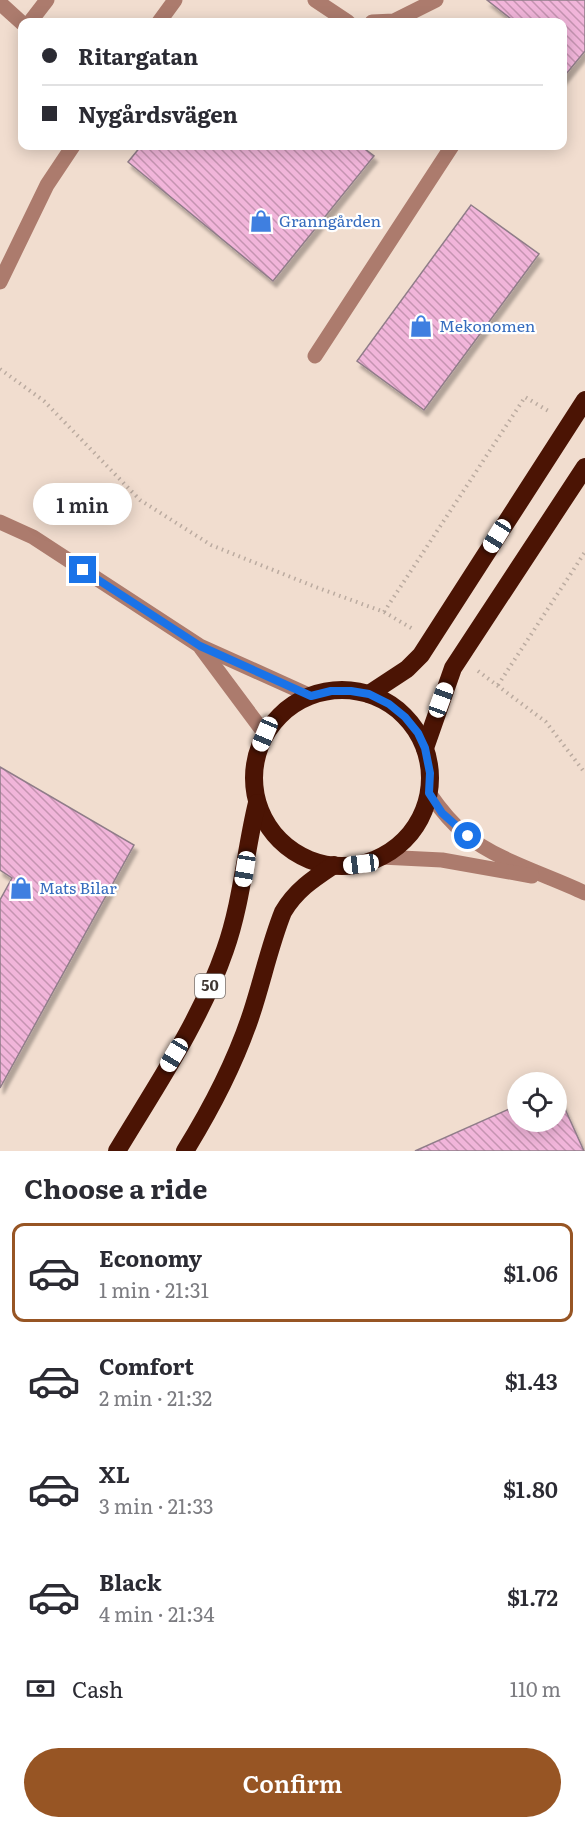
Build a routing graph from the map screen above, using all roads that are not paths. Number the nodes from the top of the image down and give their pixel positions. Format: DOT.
graph roads {
  1 [pos="47,0"];
  2 [pos="175,0"];
  3 [pos="315,0"];
  4 [pos="436,0"];
  5 [pos="0,3"];
  6 [pos="33,18"];
  7 [pos="162,18"];
  8 [pos="342,18"];
  9 [pos="399,18"];
  10 [pos="18,19"];
  11 [pos="70,150"];
  12 [pos="449,150"];
  13 [pos="0,282"];
  14 [pos="315,356"];
  15 [pos="585,400"];
  16 [pos="585,467"];
  17 [pos="0,522"];
  18 [pos="200,646"];
  19 [pos="369,694"];
  20 [pos="311,696"];
  21 [pos="265,734"];
  22 [pos="425,748"];
  23 [pos="429,793"];
  24 [pos="257,803"];
  25 [pos="381,857"];
  26 [pos="334,865"];
  27 [pos="552,879"];
  28 [pos="585,893"];
  29 [pos="117,1151"];
  30 [pos="184,1151"];
  1 -- 6 [label="street"];
  2 -- 7 [label="street"];
  3 -- 8 [label="street"];
  4 -- 9 [label="street"];
  5 -- 10 [label="street"];
  11 -- 13 [label="street"];
  12 -- 14 [label="street"];
  15 -- 19 [label="highway"];
  16 -- 22 [label="highway"];
  17 -- 18 [label="street"];
  18 -- 20 [label="street"];
  18 -- 21 [label="street"];
  19 -- 20 [label="highway"];
  19 -- 22 [label="highway"];
  20 -- 21 [label="highway"];
  21 -- 24 [label="highway"];
  22 -- 23 [label="highway"];
  23 -- 25 [label="highway"];
  23 -- 27 [label="street"];
  24 -- 26 [label="highway"];
  24 -- 29 [label="highway, 50"];
  25 -- 26 [label="highway"];
  25 -- 27 [label="street"];
  26 -- 30 [label="highway"];
  27 -- 28 [label="street"];
}
